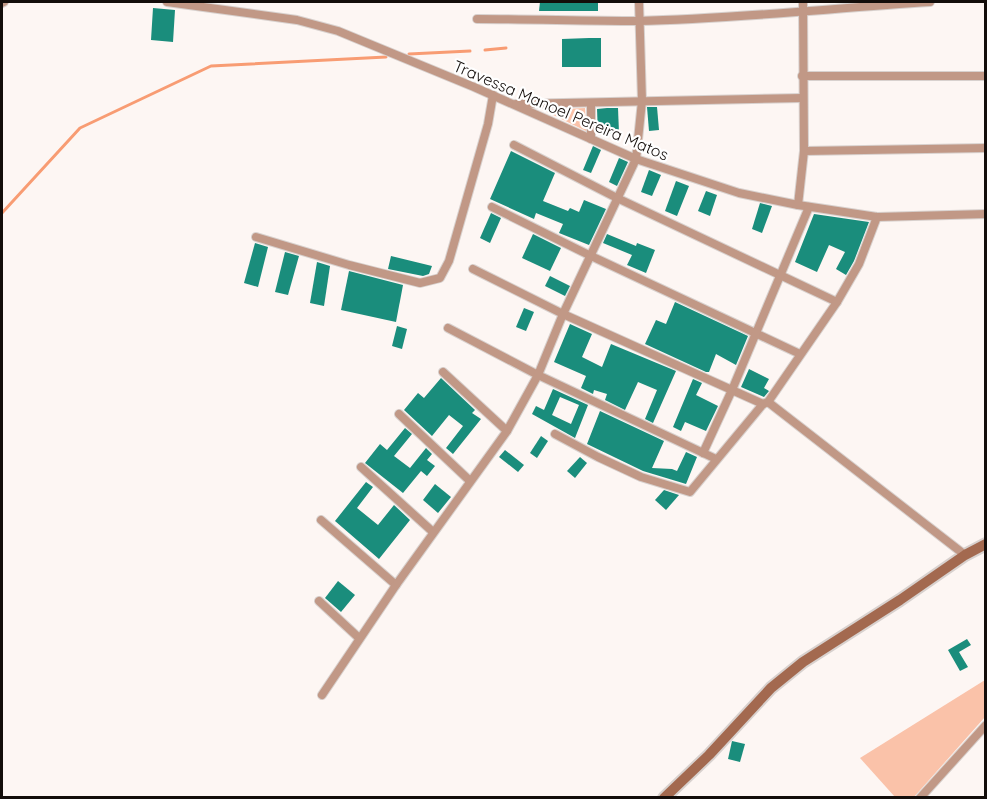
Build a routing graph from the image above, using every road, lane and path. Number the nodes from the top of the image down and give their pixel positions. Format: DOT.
graph roads {
  1 [pos="167,2"];
  2 [pos="639,2"];
  3 [pos="803,2"];
  4 [pos="849,2"];
  5 [pos="930,2"];
  6 [pos="836,8"];
  7 [pos="803,13"];
  8 [pos="477,19"];
  9 [pos="638,21"];
  10 [pos="802,76"];
  11 [pos="986,76"];
  12 [pos="493,95"];
  13 [pos="803,98"];
  14 [pos="642,101"];
  15 [pos="591,103"];
  16 [pos="513,105"];
  17 [pos="591,139"];
  18 [pos="514,146"];
  19 [pos="986,148"];
  20 [pos="804,151"];
  21 [pos="636,159"];
  22 [pos="617,198"];
  23 [pos="798,205"];
  24 [pos="492,207"];
  25 [pos="809,207"];
  26 [pos="986,214"];
  27 [pos="877,216"];
  28 [pos="256,237"];
  29 [pos="591,256"];
  30 [pos="473,269"];
  31 [pos="781,275"];
  32 [pos="837,302"];
  33 [pos="563,314"];
  34 [pos="448,328"];
  35 [pos="756,333"];
  36 [pos="800,354"];
  37 [pos="443,372"];
  38 [pos="538,375"];
  39 [pos="732,390"];
  40 [pos="766,403"];
  41 [pos="399,414"];
  42 [pos="507,431"];
  43 [pos="555,434"];
  44 [pos="703,453"];
  45 [pos="716,459"];
  46 [pos="361,467"];
  47 [pos="470,481"];
  48 [pos="321,520"];
  49 [pos="434,532"];
  50 [pos="986,544"];
  51 [pos="965,555"];
  52 [pos="396,585"];
  53 [pos="319,601"];
  54 [pos="359,638"];
  55 [pos="322,695"];
  56 [pos="986,725"];
  57 [pos="664,798"];
  58 [pos="920,798"];
  1 -- 12 [label="street, Travessa Manoel Pereira Matos"];
  2 -- 9 [label="street"];
  3 -- 7 [label="street"];
  4 -- 6 [label="street"];
  5 -- 6 [label="street"];
  6 -- 7 [label="street"];
  7 -- 9 [label="street"];
  7 -- 10 [label="street"];
  8 -- 9 [label="street"];
  9 -- 14 [label="street"];
  10 -- 11 [label="street"];
  10 -- 13 [label="street"];
  12 -- 16 [label="street, Travessa Manoel Pereira Matos"];
  12 -- 28 [label="street"];
  13 -- 14 [label="street"];
  13 -- 20 [label="street"];
  14 -- 15 [label="street"];
  14 -- 21 [label="street"];
  15 -- 16 [label="street"];
  15 -- 17 [label="street"];
  16 -- 17 [label="street, Travessa Manoel Pereira Matos"];
  17 -- 21 [label="street, Travessa Manoel Pereira Matos"];
  18 -- 22 [label="street"];
  19 -- 20 [label="street"];
  20 -- 23 [label="street"];
  21 -- 22 [label="street"];
  21 -- 23 [label="street, Travessa Manoel Pereira Matos"];
  22 -- 29 [label="street"];
  22 -- 31 [label="street"];
  23 -- 25 [label="street, Travessa Manoel Pereira Matos"];
  24 -- 29 [label="street"];
  25 -- 27 [label="street, Travessa Manoel Pereira Matos"];
  25 -- 31 [label="street"];
  26 -- 27 [label="street, Travessa Manoel Pereira Matos"];
  27 -- 32 [label="street"];
  29 -- 33 [label="street"];
  29 -- 35 [label="street"];
  30 -- 33 [label="street"];
  31 -- 32 [label="street"];
  31 -- 35 [label="street"];
  32 -- 36 [label="street"];
  33 -- 38 [label="street"];
  33 -- 39 [label="street"];
  34 -- 38 [label="street"];
  35 -- 36 [label="street"];
  35 -- 39 [label="street"];
  36 -- 40 [label="street"];
  37 -- 42 [label="street"];
  38 -- 42 [label="street"];
  38 -- 44 [label="street"];
  39 -- 40 [label="street"];
  39 -- 44 [label="street"];
  40 -- 45 [label="street"];
  40 -- 51 [label="street"];
  41 -- 47 [label="street"];
  42 -- 47 [label="street"];
  43 -- 45 [label="street"];
  44 -- 45 [label="street"];
  46 -- 49 [label="street"];
  47 -- 49 [label="street"];
  48 -- 52 [label="street"];
  49 -- 52 [label="street"];
  50 -- 51 [label="street"];
  51 -- 57 [label="street"];
  52 -- 54 [label="street"];
  53 -- 54 [label="street"];
  54 -- 55 [label="street"];
  56 -- 58 [label="street"];
}
